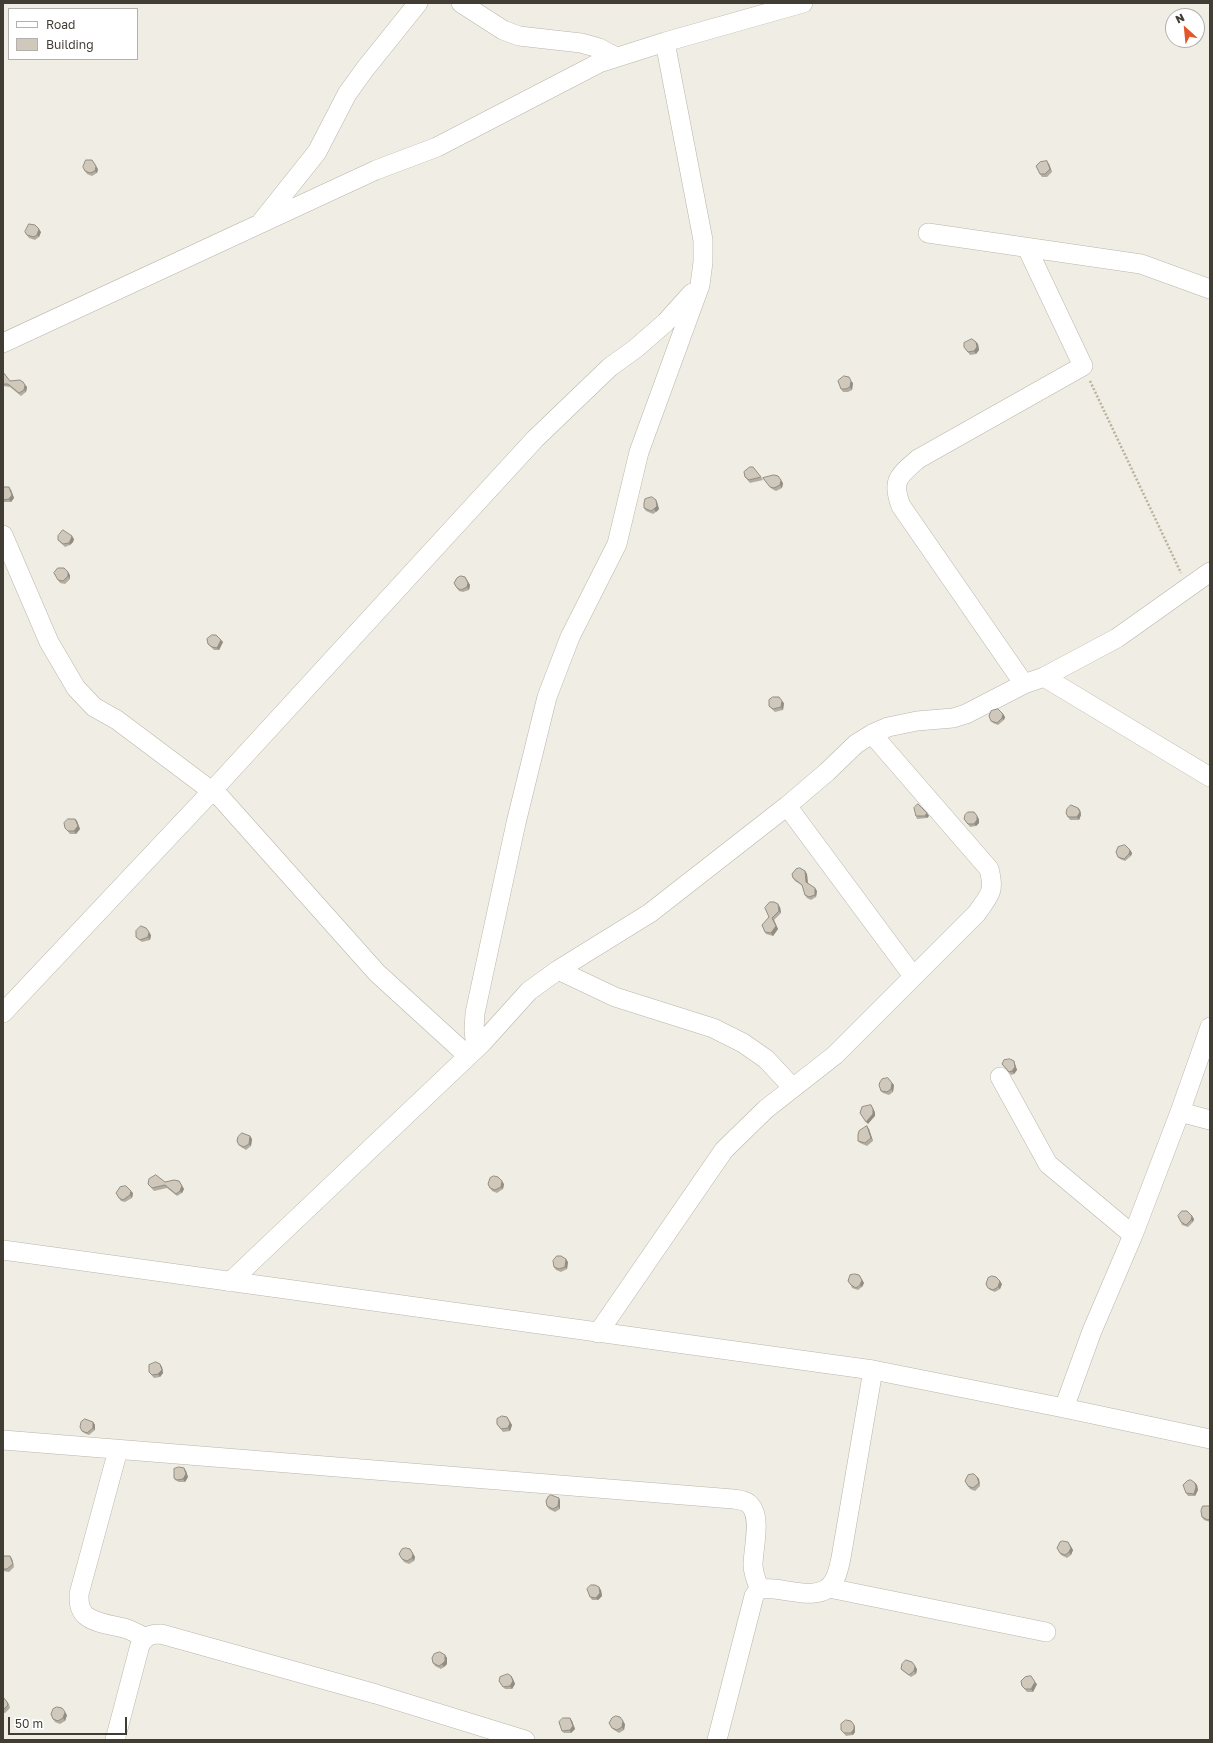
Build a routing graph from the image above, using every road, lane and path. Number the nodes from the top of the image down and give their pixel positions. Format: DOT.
graph roads {
  1 [pos="418,3"];
  2 [pos="461,3"];
  3 [pos="803,3"];
  4 [pos="665,42"];
  5 [pos="616,57"];
  6 [pos="260,223"];
  7 [pos="928,233"];
  8 [pos="1027,248"];
  9 [pos="700,284"];
  10 [pos="1210,290"];
  11 [pos="3,343"];
  12 [pos="1083,366"];
  13 [pos="3,535"];
  14 [pos="1210,572"];
  15 [pos="1188,588"];
  16 [pos="1044,677"];
  17 [pos="1024,684"];
  18 [pos="872,734"];
  19 [pos="1210,777"];
  20 [pos="212,791"];
  21 [pos="787,806"];
  22 [pos="558,970"];
  23 [pos="913,976"];
  24 [pos="3,1013"];
  25 [pos="1210,1026"];
  26 [pos="472,1053"];
  27 [pos="1000,1077"];
  28 [pos="793,1088"];
  29 [pos="1180,1112"];
  30 [pos="1210,1120"];
  31 [pos="1133,1235"];
  32 [pos="3,1250"];
  33 [pos="230,1282"];
  34 [pos="598,1333"];
  35 [pos="873,1370"];
  36 [pos="1064,1408"];
  37 [pos="1210,1439"];
  38 [pos="3,1440"];
  39 [pos="118,1450"];
  40 [pos="829,1588"];
  41 [pos="759,1589"];
  42 [pos="1046,1632"];
  43 [pos="145,1637"];
  44 [pos="115,1740"];
  45 [pos="525,1740"];
  46 [pos="717,1740"];
  1 -- 6 [label="street"];
  2 -- 5 [label="street"];
  3 -- 4 [label="street"];
  4 -- 5 [label="street"];
  4 -- 9 [label="street"];
  5 -- 6 [label="street"];
  6 -- 11 [label="street"];
  7 -- 8 [label="street"];
  8 -- 10 [label="street"];
  8 -- 12 [label="street"];
  9 -- 20 [label="street"];
  9 -- 26 [label="street"];
  12 -- 15 [label="path"];
  12 -- 17 [label="street"];
  13 -- 20 [label="street"];
  14 -- 15 [label="street"];
  15 -- 16 [label="street"];
  16 -- 17 [label="street"];
  16 -- 19 [label="street"];
  17 -- 18 [label="street"];
  18 -- 21 [label="street"];
  18 -- 23 [label="street"];
  20 -- 24 [label="street"];
  20 -- 26 [label="street"];
  21 -- 22 [label="street"];
  21 -- 23 [label="street"];
  22 -- 26 [label="street"];
  22 -- 28 [label="street"];
  23 -- 28 [label="street"];
  25 -- 29 [label="street"];
  26 -- 33 [label="street"];
  27 -- 31 [label="street"];
  28 -- 34 [label="street"];
  29 -- 30 [label="street"];
  29 -- 31 [label="street"];
  31 -- 36 [label="street"];
  32 -- 33 [label="street"];
  33 -- 34 [label="street"];
  34 -- 35 [label="street"];
  35 -- 36 [label="street"];
  35 -- 40 [label="street"];
  36 -- 37 [label="street"];
  38 -- 39 [label="street"];
  39 -- 41 [label="street"];
  39 -- 43 [label="street"];
  40 -- 41 [label="street"];
  40 -- 42 [label="street"];
  41 -- 46 [label="street"];
  43 -- 44 [label="street"];
  43 -- 45 [label="street"];
}
